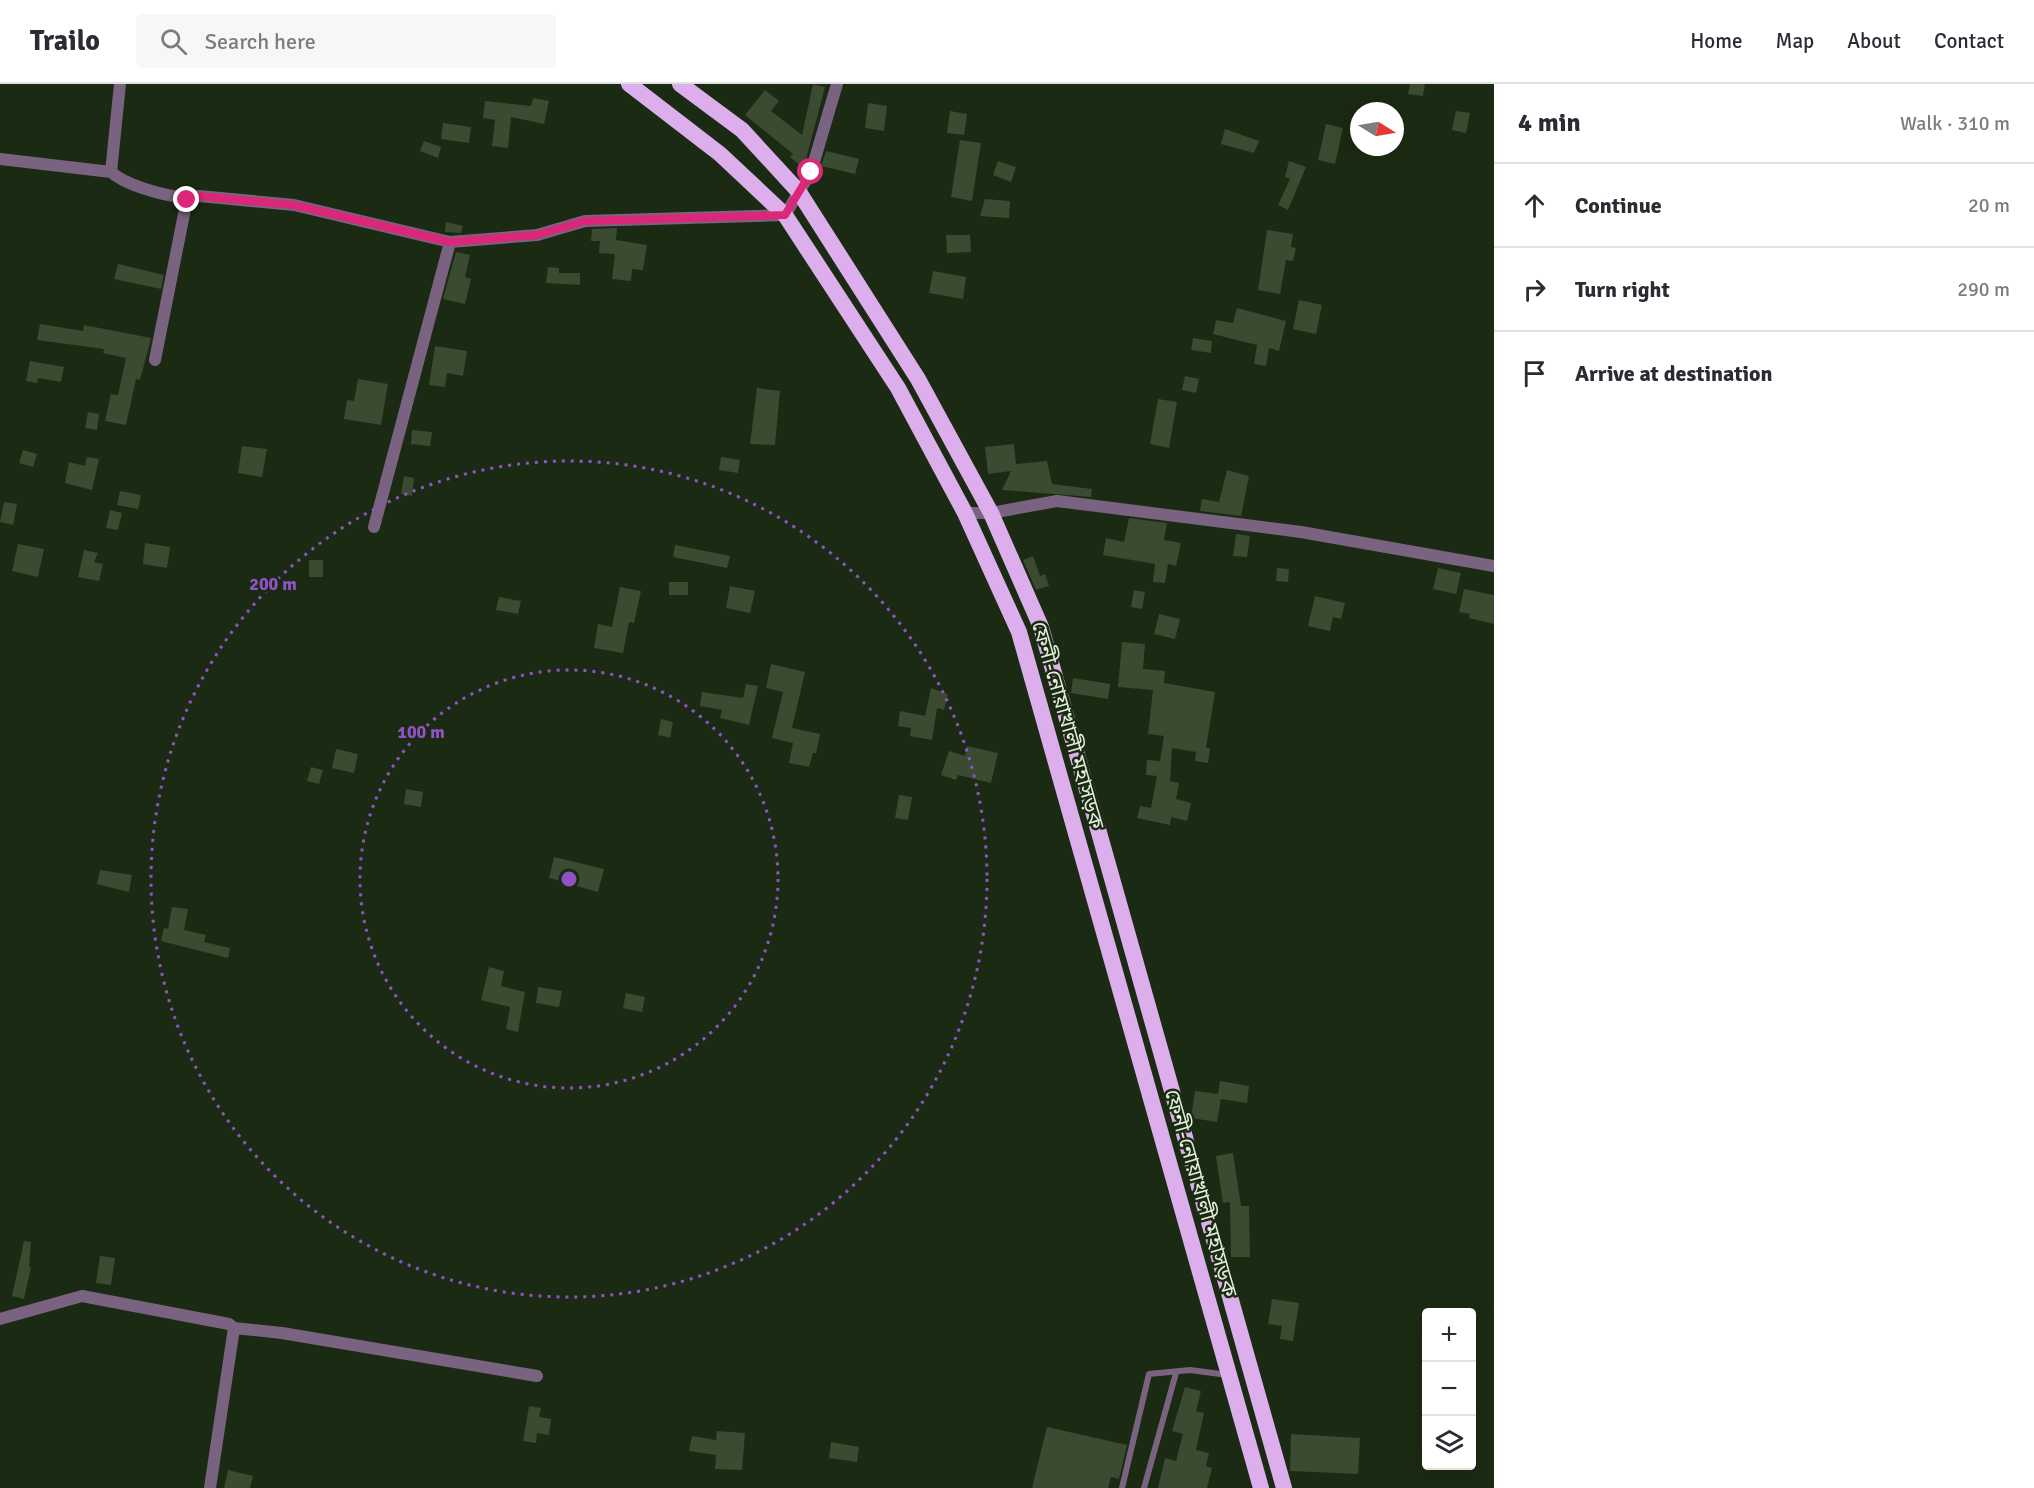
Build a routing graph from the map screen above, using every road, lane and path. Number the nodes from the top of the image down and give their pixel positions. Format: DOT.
graph roads {
  1 [pos="120,84"];
  2 [pos="629,84"];
  3 [pos="680,84"];
  4 [pos="837,84"];
  5 [pos="0,159"];
  6 [pos="111,172"];
  7 [pos="799,192"];
  8 [pos="187,200"];
  9 [pos="785,215"];
  10 [pos="450,242"];
  11 [pos="155,360"];
  12 [pos="965,513"];
  13 [pos="991,513"];
  14 [pos="374,527"];
  15 [pos="1494,566"];
  16 [pos="0,1319"];
  17 [pos="234,1328"];
  18 [pos="1176,1373"];
  19 [pos="1229,1375"];
  20 [pos="537,1376"];
  21 [pos="210,1488"];
  22 [pos="1122,1488"];
  23 [pos="1144,1488"];
  24 [pos="1261,1488"];
  25 [pos="1284,1488"];
  1 -- 6 [label="street"];
  2 -- 9 [label="highway, ফেনী-নোয়াখালী মহাসড়ক"];
  3 -- 7 [label="highway, ফেনী-নোয়াখালী মহাসড়ক"];
  4 -- 7 [label="street"];
  5 -- 6 [label="street"];
  6 -- 8 [label="street"];
  7 -- 9 [label="street"];
  7 -- 13 [label="highway, ফেনী-নোয়াখালী মহাসড়ক"];
  8 -- 10 [label="street"];
  8 -- 11 [label="street"];
  9 -- 10 [label="street"];
  9 -- 12 [label="highway, ফেনী-নোয়াখালী মহাসড়ক"];
  10 -- 14 [label="street"];
  12 -- 13 [label="street"];
  12 -- 19 [label="highway, ফেনী-নোয়াখালী মহাসড়ক"];
  13 -- 15 [label="street"];
  13 -- 25 [label="highway, ফেনী-নোয়াখালী মহাসড়ক"];
  16 -- 17 [label="street"];
  17 -- 20 [label="street"];
  17 -- 21 [label="street"];
  18 -- 19 [label="lane"];
  18 -- 22 [label="lane"];
  18 -- 23 [label="lane"];
  19 -- 24 [label="highway, ফেনী-নোয়াখালী মহাসড়ক"];
}
